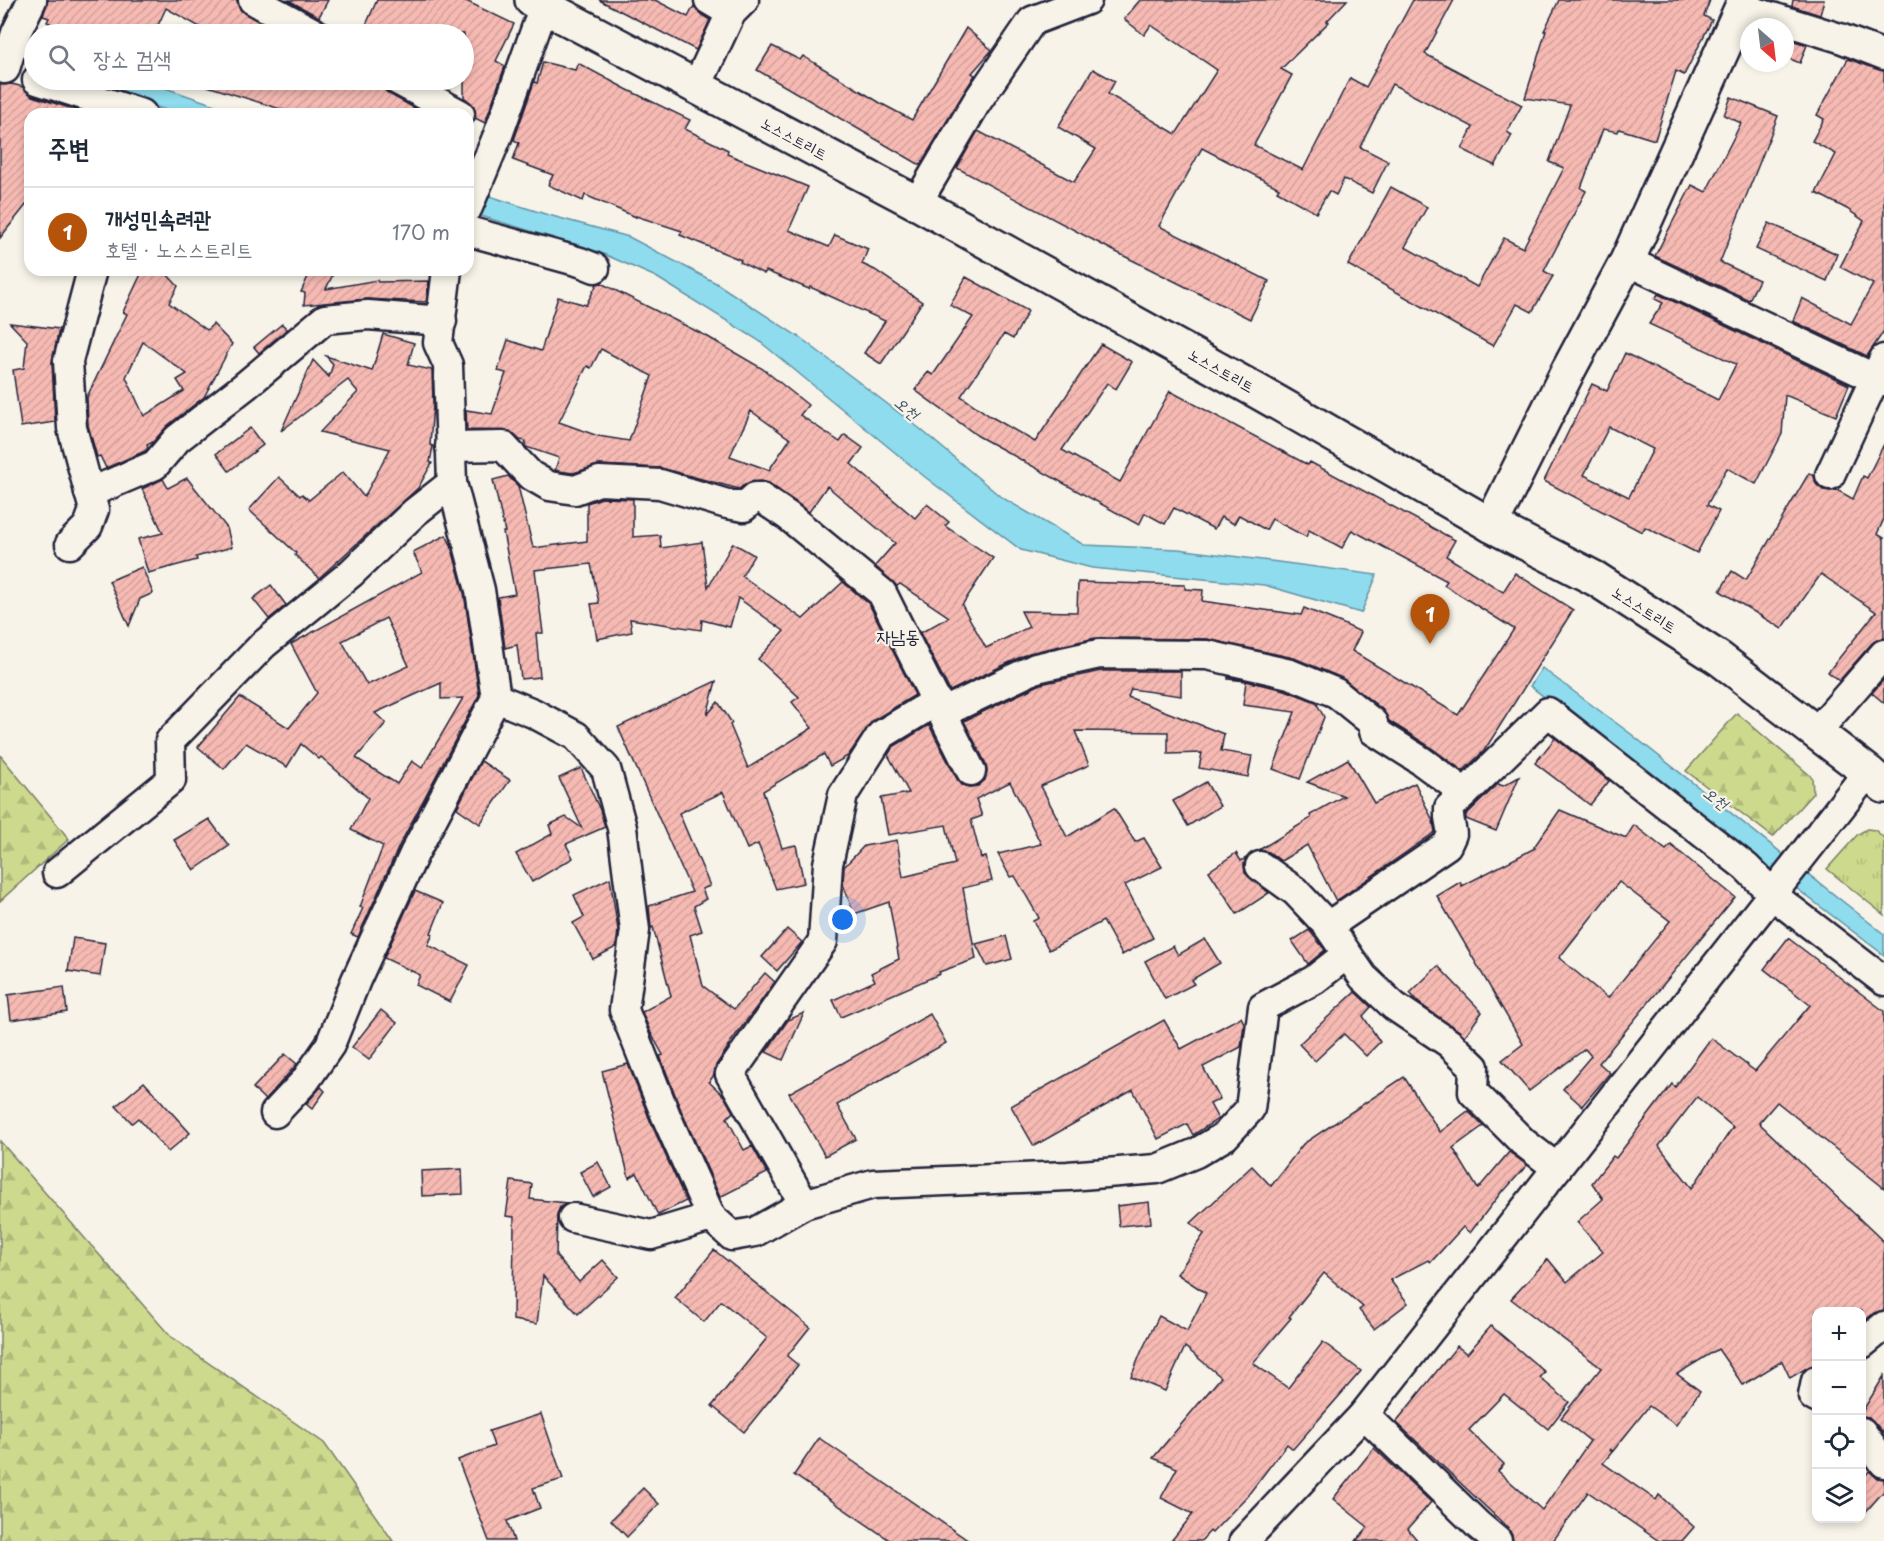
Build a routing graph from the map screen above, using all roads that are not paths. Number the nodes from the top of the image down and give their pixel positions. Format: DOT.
graph roads {
  1 [pos="32,0"];
  2 [pos="253,0"];
  3 [pos="1087,0"];
  4 [pos="538,3"];
  5 [pos="728,4"];
  6 [pos="1744,4"];
  7 [pos="297,24"];
  8 [pos="1884,55"];
  9 [pos="4,66"];
  10 [pos="24,74"];
  11 [pos="696,88"];
  12 [pos="69,90"];
  13 [pos="416,90"];
  14 [pos="123,108"];
  15 [pos="449,108"];
  16 [pos="474,121"];
  17 [pos="498,135"];
  18 [pos="474,194"];
  19 [pos="917,203"];
  20 [pos="474,233"];
  21 [pos="1627,261"];
  22 [pos="595,268"];
  23 [pos="90,276"];
  24 [pos="446,276"];
  25 [pos="442,321"];
  26 [pos="1881,372"];
  27 [pos="450,447"];
  28 [pos="1830,475"];
  29 [pos="452,483"];
  30 [pos="89,493"];
  31 [pos="1491,525"];
  32 [pos="70,544"];
  33 [pos="1884,654"];
  34 [pos="496,698"];
  35 [pos="939,707"];
  36 [pos="1816,732"];
  37 [pos="971,771"];
  38 [pos="1876,779"];
  39 [pos="1466,793"];
  40 [pos="1260,866"];
  41 [pos="57,873"];
  42 [pos="1774,891"];
  43 [pos="1328,926"];
  44 [pos="1347,954"];
  45 [pos="1884,981"];
  46 [pos="275,1113"];
  47 [pos="1557,1168"];
  48 [pos="804,1204"];
  49 [pos="711,1217"];
  50 [pos="573,1218"];
  51 [pos="1884,1326"];
  52 [pos="1866,1341"];
  53 [pos="1364,1414"];
  54 [pos="1866,1438"];
  55 [pos="1884,1463"];
  56 [pos="1244,1541"];
  57 [pos="1497,1541"];
  1 -- 9 [label="street"];
  2 -- 7 [label="street"];
  3 -- 19 [label="street"];
  4 -- 11 [label="main road, 노스스트리트"];
  4 -- 17 [label="street"];
  5 -- 11 [label="street"];
  6 -- 8 [label="street"];
  6 -- 21 [label="main road"];
  9 -- 10 [label="street"];
  11 -- 19 [label="main road, 노스스트리트"];
  12 -- 14 [label="street"];
  13 -- 15 [label="street"];
  16 -- 17 [label="street"];
  17 -- 18 [label="street"];
  19 -- 31 [label="main road, 노스스트리트"];
  20 -- 22 [label="street"];
  21 -- 26 [label="street"];
  21 -- 31 [label="main road"];
  23 -- 30 [label="street"];
  24 -- 25 [label="street"];
  25 -- 27 [label="street"];
  25 -- 30 [label="street"];
  26 -- 28 [label="street"];
  27 -- 29 [label="street"];
  27 -- 35 [label="street"];
  29 -- 34 [label="street"];
  29 -- 41 [label="street"];
  30 -- 32 [label="street"];
  31 -- 36 [label="main road, 노스스트리트"];
  33 -- 36 [label="street"];
  34 -- 46 [label="street"];
  34 -- 49 [label="street"];
  35 -- 37 [label="street"];
  35 -- 39 [label="street"];
  35 -- 48 [label="street"];
  36 -- 38 [label="main road, 노스스트리트"];
  38 -- 42 [label="street"];
  39 -- 42 [label="street"];
  39 -- 43 [label="street"];
  40 -- 43 [label="street"];
  42 -- 45 [label="street"];
  42 -- 47 [label="street"];
  43 -- 44 [label="street"];
  44 -- 47 [label="street"];
  44 -- 48 [label="street"];
  47 -- 53 [label="street"];
  48 -- 49 [label="street"];
  49 -- 50 [label="street"];
  51 -- 52 [label="street"];
  53 -- 56 [label="street"];
  53 -- 57 [label="street"];
  54 -- 55 [label="street"];
}
